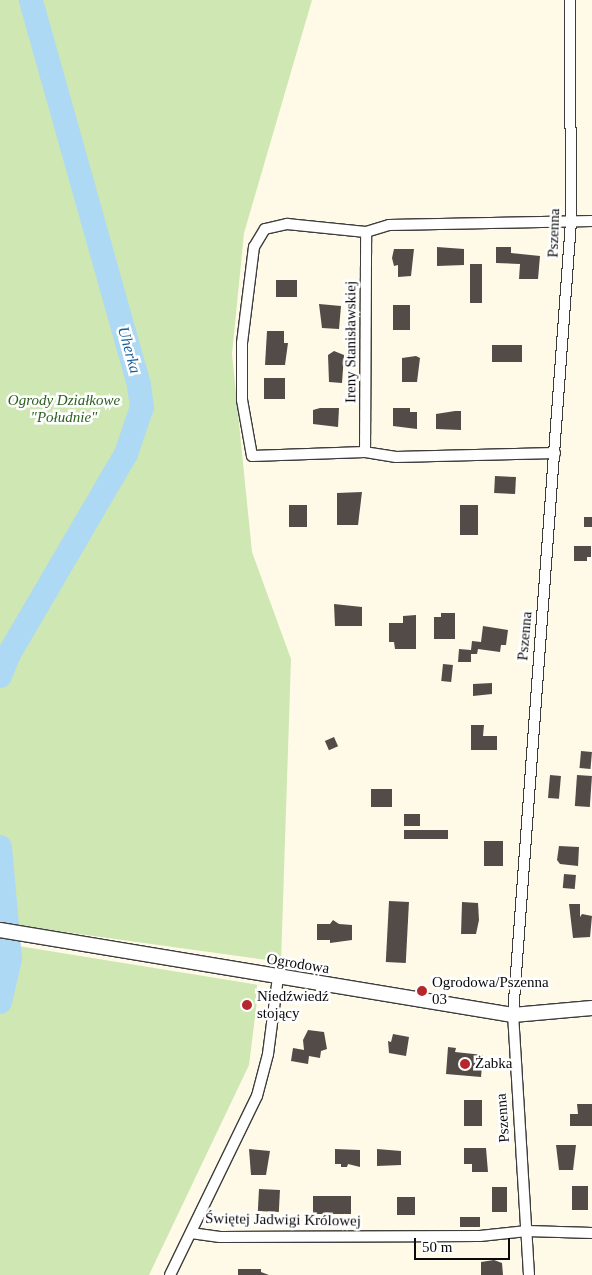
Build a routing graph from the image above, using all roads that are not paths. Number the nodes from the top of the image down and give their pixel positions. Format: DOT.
graph roads {
  1 [pos="570,0"];
  2 [pos="592,221"];
  3 [pos="571,222"];
  4 [pos="366,232"];
  5 [pos="365,452"];
  6 [pos="555,453"];
  7 [pos="0,930"];
  8 [pos="278,977"];
  9 [pos="592,1008"];
  10 [pos="513,1015"];
  11 [pos="527,1231"];
  12 [pos="191,1233"];
  13 [pos="592,1233"];
  14 [pos="170,1275"];
  15 [pos="529,1275"];
  1 -- 3 [label="street, Pszenna"];
  2 -- 3 [label="street"];
  3 -- 4 [label="street"];
  3 -- 6 [label="street, Pszenna"];
  4 -- 5 [label="street, Ireny Stanisławskiej"];
  4 -- 5 [label="street"];
  5 -- 6 [label="street"];
  6 -- 10 [label="street, Pszenna"];
  7 -- 8 [label="street, Ogrodowa"];
  8 -- 10 [label="street, Ogrodowa"];
  8 -- 12 [label="street, Świętej Jadwigi Królowej"];
  9 -- 10 [label="street, Ogrodowa"];
  10 -- 11 [label="street, Pszenna"];
  11 -- 12 [label="street, Świętej Jadwigi Królowej"];
  11 -- 13 [label="street, Świętej Jadwigi Królowej"];
  11 -- 15 [label="street, Pszenna"];
  12 -- 14 [label="street"];
}
